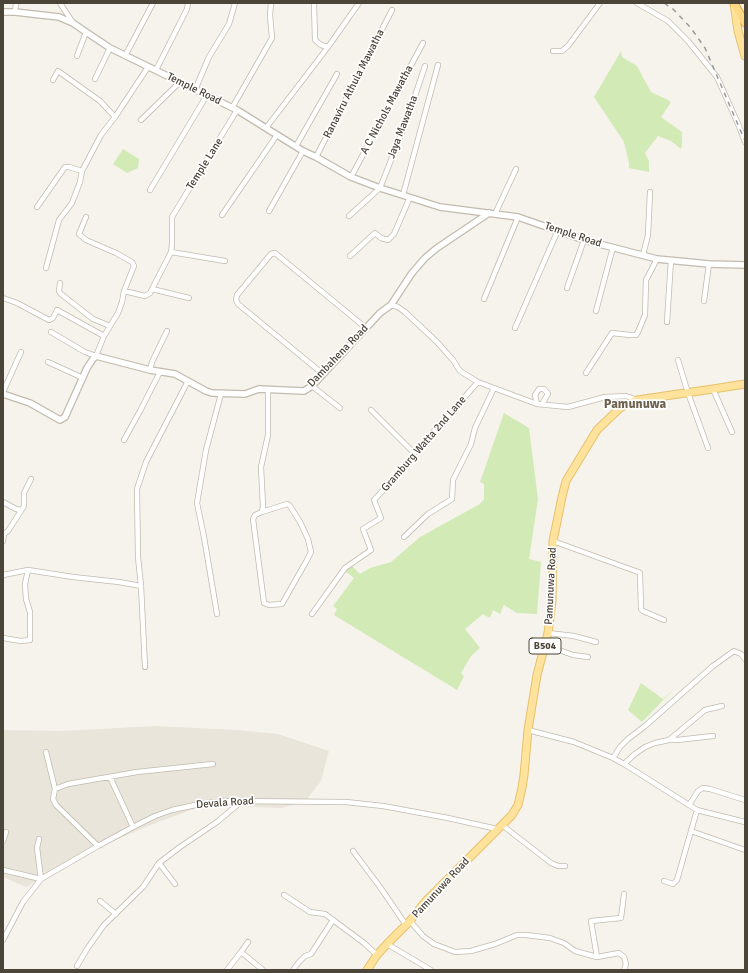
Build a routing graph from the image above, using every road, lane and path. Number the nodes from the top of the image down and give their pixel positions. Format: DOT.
graph roads {
  1 [pos="16,3"];
  2 [pos="60,3"];
  3 [pos="153,3"];
  4 [pos="188,3"];
  5 [pos="235,3"];
  6 [pos="271,3"];
  7 [pos="314,3"];
  8 [pos="359,3"];
  9 [pos="600,3"];
  10 [pos="637,3"];
  11 [pos="734,3"];
  12 [pos="392,10"];
  13 [pos="3,12"];
  14 [pos="15,12"];
  15 [pos="73,22"];
  16 [pos="745,23"];
  17 [pos="86,32"];
  18 [pos="423,43"];
  19 [pos="328,47"];
  20 [pos="110,48"];
  21 [pos="553,52"];
  22 [pos="745,54"];
  23 [pos="77,56"];
  24 [pos="125,56"];
  25 [pos="438,65"];
  26 [pos="425,66"];
  27 [pos="148,67"];
  28 [pos="156,70"];
  29 [pos="338,74"];
  30 [pos="95,79"];
  31 [pos="53,80"];
  32 [pos="180,82"];
  33 [pos="195,90"];
  34 [pos="207,95"];
  35 [pos="235,109"];
  36 [pos="115,117"];
  37 [pos="141,120"];
  38 [pos="266,128"];
  39 [pos="277,135"];
  40 [pos="745,142"];
  41 [pos="296,146"];
  42 [pos="303,151"];
  43 [pos="316,157"];
  44 [pos="516,169"];
  45 [pos="82,171"];
  46 [pos="351,177"];
  47 [pos="380,188"];
  48 [pos="150,190"];
  49 [pos="650,192"];
  50 [pos="403,195"];
  51 [pos="410,197"];
  52 [pos="37,207"];
  53 [pos="270,211"];
  54 [pos="492,213"];
  55 [pos="222,215"];
  56 [pos="349,216"];
  57 [pos="86,217"];
  58 [pos="518,217"];
  59 [pos="558,230"];
  60 [pos="584,240"];
  61 [pos="613,247"];
  62 [pos="171,252"];
  63 [pos="643,255"];
  64 [pos="350,256"];
  65 [pos="657,259"];
  66 [pos="671,260"];
  67 [pos="224,261"];
  68 [pos="709,264"];
  69 [pos="745,265"];
  70 [pos="46,268"];
  71 [pos="60,283"];
  72 [pos="567,288"];
  73 [pos="152,289"];
  74 [pos="124,291"];
  75 [pos="3,298"];
  76 [pos="189,298"];
  77 [pos="484,299"];
  78 [pos="704,300"];
  79 [pos="391,305"];
  80 [pos="596,311"];
  81 [pos="667,322"];
  82 [pos="110,326"];
  83 [pos="366,328"];
  84 [pos="515,328"];
  85 [pos="166,331"];
  86 [pos="51,332"];
  87 [pos="104,336"];
  88 [pos="21,352"];
  89 [pos="96,356"];
  90 [pos="678,360"];
  91 [pos="48,362"];
  92 [pos="150,370"];
  93 [pos="160,372"];
  94 [pos="586,373"];
  95 [pos="323,374"];
  96 [pos="83,378"];
  97 [pos="188,381"];
  98 [pos="478,382"];
  99 [pos="745,384"];
  100 [pos="312,386"];
  101 [pos="494,388"];
  102 [pos="713,389"];
  103 [pos="268,390"];
  104 [pos="3,393"];
  105 [pos="688,393"];
  106 [pos="221,394"];
  107 [pos="637,400"];
  108 [pos="340,408"];
  109 [pos="371,410"];
  110 [pos="732,432"];
  111 [pos="124,440"];
  112 [pos="708,448"];
  113 [pos="414,453"];
  114 [pos="31,479"];
  115 [pos="3,502"];
  116 [pos="21,510"];
  117 [pos="262,512"];
  118 [pos="4,534"];
  119 [pos="404,537"];
  120 [pos="3,541"];
  121 [pos="553,541"];
  122 [pos="28,570"];
  123 [pos="3,575"];
  124 [pos="141,586"];
  125 [pos="217,614"];
  126 [pos="312,614"];
  127 [pos="664,620"];
  128 [pos="548,633"];
  129 [pos="3,638"];
  130 [pos="596,642"];
  131 [pos="545,645"];
  132 [pos="588,657"];
  133 [pos="745,660"];
  134 [pos="145,667"];
  135 [pos="722,706"];
  136 [pos="528,730"];
  137 [pos="713,736"];
  138 [pos="669,740"];
  139 [pos="46,752"];
  140 [pos="613,758"];
  141 [pos="213,764"];
  142 [pos="624,764"];
  143 [pos="110,777"];
  144 [pos="55,789"];
  145 [pos="745,800"];
  146 [pos="242,801"];
  147 [pos="689,805"];
  148 [pos="696,810"];
  149 [pos="745,822"];
  150 [pos="133,827"];
  151 [pos="500,827"];
  152 [pos="691,831"];
  153 [pos="6,832"];
  154 [pos="39,839"];
  155 [pos="3,841"];
  156 [pos="98,846"];
  157 [pos="745,850"];
  158 [pos="352,851"];
  159 [pos="159,863"];
  160 [pos="565,866"];
  161 [pos="3,870"];
  162 [pos="41,879"];
  163 [pos="664,881"];
  164 [pos="175,884"];
  165 [pos="624,894"];
  166 [pos="284,895"];
  167 [pos="100,901"];
  168 [pos="116,914"];
  169 [pos="333,920"];
  170 [pos="408,923"];
  171 [pos="3,940"];
  172 [pos="248,942"];
  173 [pos="387,944"];
  174 [pos="242,952"];
  175 [pos="377,955"];
  176 [pos="597,956"];
  177 [pos="77,966"];
  178 [pos="227,970"];
  179 [pos="263,970"];
  180 [pos="293,970"];
  181 [pos="367,970"];
  182 [pos="431,970"];
  183 [pos="624,970"];
  1 -- 14 [label="street"];
  2 -- 15 [label="street"];
  3 -- 24 [label="street"];
  4 -- 28 [label="street"];
  5 -- 33 [label="street"];
  6 -- 35 [label="street, Temple Lane"];
  7 -- 19 [label="street"];
  8 -- 19 [label="street"];
  9 -- 21 [label="street"];
  10 -- 40 [label="street"];
  11 -- 16 [label="highway"];
  11 -- 22 [label="main road"];
  12 -- 43 [label="street, Ranaviru Athula Mawatha"];
  13 -- 14 [label="street, Temple Road"];
  14 -- 15 [label="street, Temple Road"];
  15 -- 17 [label="street, Temple Road"];
  17 -- 20 [label="street, Temple Road"];
  17 -- 23 [label="street"];
  18 -- 46 [label="street, A C Nichols Mawatha"];
  19 -- 38 [label="street"];
  20 -- 24 [label="street, Temple Road"];
  20 -- 30 [label="street"];
  24 -- 27 [label="street, Temple Road"];
  25 -- 50 [label="street"];
  26 -- 47 [label="street, Jaya Mawatha"];
  27 -- 28 [label="street, Temple Road"];
  27 -- 36 [label="street"];
  28 -- 32 [label="street, Temple Road"];
  29 -- 41 [label="street"];
  31 -- 36 [label="street"];
  32 -- 33 [label="street, Temple Road"];
  32 -- 37 [label="street"];
  33 -- 34 [label="street, Temple Road"];
  34 -- 35 [label="street, Temple Road"];
  34 -- 48 [label="street"];
  35 -- 38 [label="street, Temple Road"];
  35 -- 62 [label="street, Temple Lane"];
  36 -- 45 [label="street"];
  38 -- 39 [label="street, Temple Road"];
  39 -- 41 [label="street, Temple Road"];
  39 -- 55 [label="street"];
  41 -- 42 [label="street, Temple Road"];
  42 -- 43 [label="street, Temple Road"];
  42 -- 53 [label="street"];
  43 -- 46 [label="street, Temple Road"];
  44 -- 54 [label="street"];
  45 -- 52 [label="street"];
  45 -- 70 [label="street"];
  46 -- 47 [label="street, Temple Road"];
  47 -- 50 [label="street, Temple Road"];
  47 -- 56 [label="street"];
  49 -- 63 [label="street"];
  50 -- 51 [label="street, Temple Road"];
  51 -- 54 [label="street, Temple Road"];
  51 -- 64 [label="street"];
  54 -- 58 [label="street, Temple Road"];
  54 -- 79 [label="street, Dambahena Road"];
  57 -- 74 [label="street"];
  58 -- 59 [label="street, Temple Road"];
  58 -- 77 [label="street"];
  59 -- 60 [label="street, Temple Road"];
  59 -- 84 [label="street"];
  60 -- 61 [label="street, Temple Road"];
  60 -- 72 [label="street"];
  61 -- 63 [label="street, Temple Road"];
  61 -- 80 [label="street"];
  62 -- 67 [label="street"];
  62 -- 73 [label="street"];
  63 -- 65 [label="street, Temple Road"];
  65 -- 66 [label="street, Temple Road"];
  65 -- 94 [label="street"];
  66 -- 68 [label="street, Temple Road"];
  66 -- 81 [label="street"];
  68 -- 69 [label="street, Temple Road"];
  68 -- 78 [label="street"];
  71 -- 82 [label="street"];
  73 -- 74 [label="street"];
  73 -- 76 [label="street"];
  74 -- 82 [label="street"];
  75 -- 87 [label="street"];
  79 -- 83 [label="street, Dambahena Road"];
  79 -- 98 [label="street"];
  82 -- 87 [label="street"];
  83 -- 95 [label="street, Dambahena Road"];
  83 -- 95 [label="street"];
  85 -- 92 [label="street"];
  86 -- 89 [label="street"];
  87 -- 89 [label="street"];
  88 -- 104 [label="street"];
  89 -- 92 [label="street, Dambahena Road"];
  89 -- 96 [label="street"];
  90 -- 105 [label="street"];
  91 -- 96 [label="street"];
  92 -- 93 [label="street, Dambahena Road"];
  93 -- 97 [label="street, Dambahena Road"];
  93 -- 111 [label="street"];
  95 -- 100 [label="street, Dambahena Road"];
  96 -- 104 [label="street"];
  97 -- 106 [label="street, Dambahena Road"];
  97 -- 124 [label="street"];
  98 -- 101 [label="street"];
  98 -- 113 [label="street, Gramburg Watta 2nd Lane"];
  99 -- 102 [label="main road, Pamunuwa Road / B504"];
  100 -- 103 [label="street, Dambahena Road"];
  100 -- 108 [label="street"];
  101 -- 107 [label="street"];
  101 -- 119 [label="street"];
  102 -- 105 [label="main road, Pamunuwa Road / B504"];
  102 -- 110 [label="street"];
  103 -- 106 [label="street, Dambahena Road"];
  103 -- 117 [label="street"];
  105 -- 107 [label="main road, Pamunuwa Road / B504"];
  105 -- 112 [label="street"];
  106 -- 125 [label="street"];
  107 -- 121 [label="main road, Pamunuwa Road / B504"];
  109 -- 113 [label="street"];
  113 -- 126 [label="street, Gramburg Watta 2nd Lane"];
  114 -- 116 [label="street"];
  115 -- 116 [label="street"];
  116 -- 118 [label="street"];
  117 -- 117 [label="street"];
  118 -- 120 [label="street"];
  121 -- 127 [label="street"];
  121 -- 128 [label="main road, Pamunuwa Road / B504"];
  122 -- 123 [label="street"];
  122 -- 124 [label="street"];
  122 -- 129 [label="street"];
  124 -- 134 [label="street"];
  128 -- 130 [label="street"];
  128 -- 131 [label="main road, Pamunuwa Road / B504"];
  131 -- 132 [label="street"];
  131 -- 136 [label="main road, Pamunuwa Road / B504"];
  133 -- 140 [label="street"];
  135 -- 138 [label="street"];
  136 -- 140 [label="street"];
  136 -- 151 [label="main road, Pamunuwa Road / B504"];
  137 -- 138 [label="street"];
  138 -- 142 [label="street"];
  139 -- 144 [label="street"];
  140 -- 142 [label="street"];
  141 -- 143 [label="street"];
  142 -- 147 [label="street"];
  143 -- 144 [label="street"];
  143 -- 150 [label="street"];
  144 -- 156 [label="street"];
  145 -- 147 [label="street"];
  146 -- 150 [label="street, Devala Road"];
  146 -- 151 [label="street, Devala Road"];
  146 -- 159 [label="street"];
  147 -- 148 [label="street"];
  148 -- 149 [label="street"];
  148 -- 152 [label="street"];
  150 -- 156 [label="street, Devala Road"];
  151 -- 160 [label="street"];
  151 -- 170 [label="main road, Pamunuwa Road / B504"];
  152 -- 157 [label="street"];
  152 -- 163 [label="street"];
  153 -- 155 [label="street"];
  154 -- 162 [label="street"];
  156 -- 162 [label="street, Devala Road"];
  158 -- 170 [label="street"];
  159 -- 164 [label="street"];
  159 -- 168 [label="street"];
  161 -- 162 [label="street"];
  162 -- 171 [label="street, Devala Road"];
  165 -- 176 [label="street"];
  166 -- 169 [label="street"];
  167 -- 168 [label="street"];
  168 -- 177 [label="street"];
  169 -- 175 [label="street"];
  169 -- 180 [label="street"];
  170 -- 173 [label="main road, Pamunuwa Road / B504"];
  170 -- 176 [label="street"];
  172 -- 174 [label="street"];
  173 -- 175 [label="main road, Pamunuwa Road / B504"];
  173 -- 182 [label="street"];
  174 -- 178 [label="street"];
  174 -- 179 [label="street"];
  175 -- 181 [label="main road, Pamunuwa Road / B504"];
  176 -- 183 [label="street"];
}
